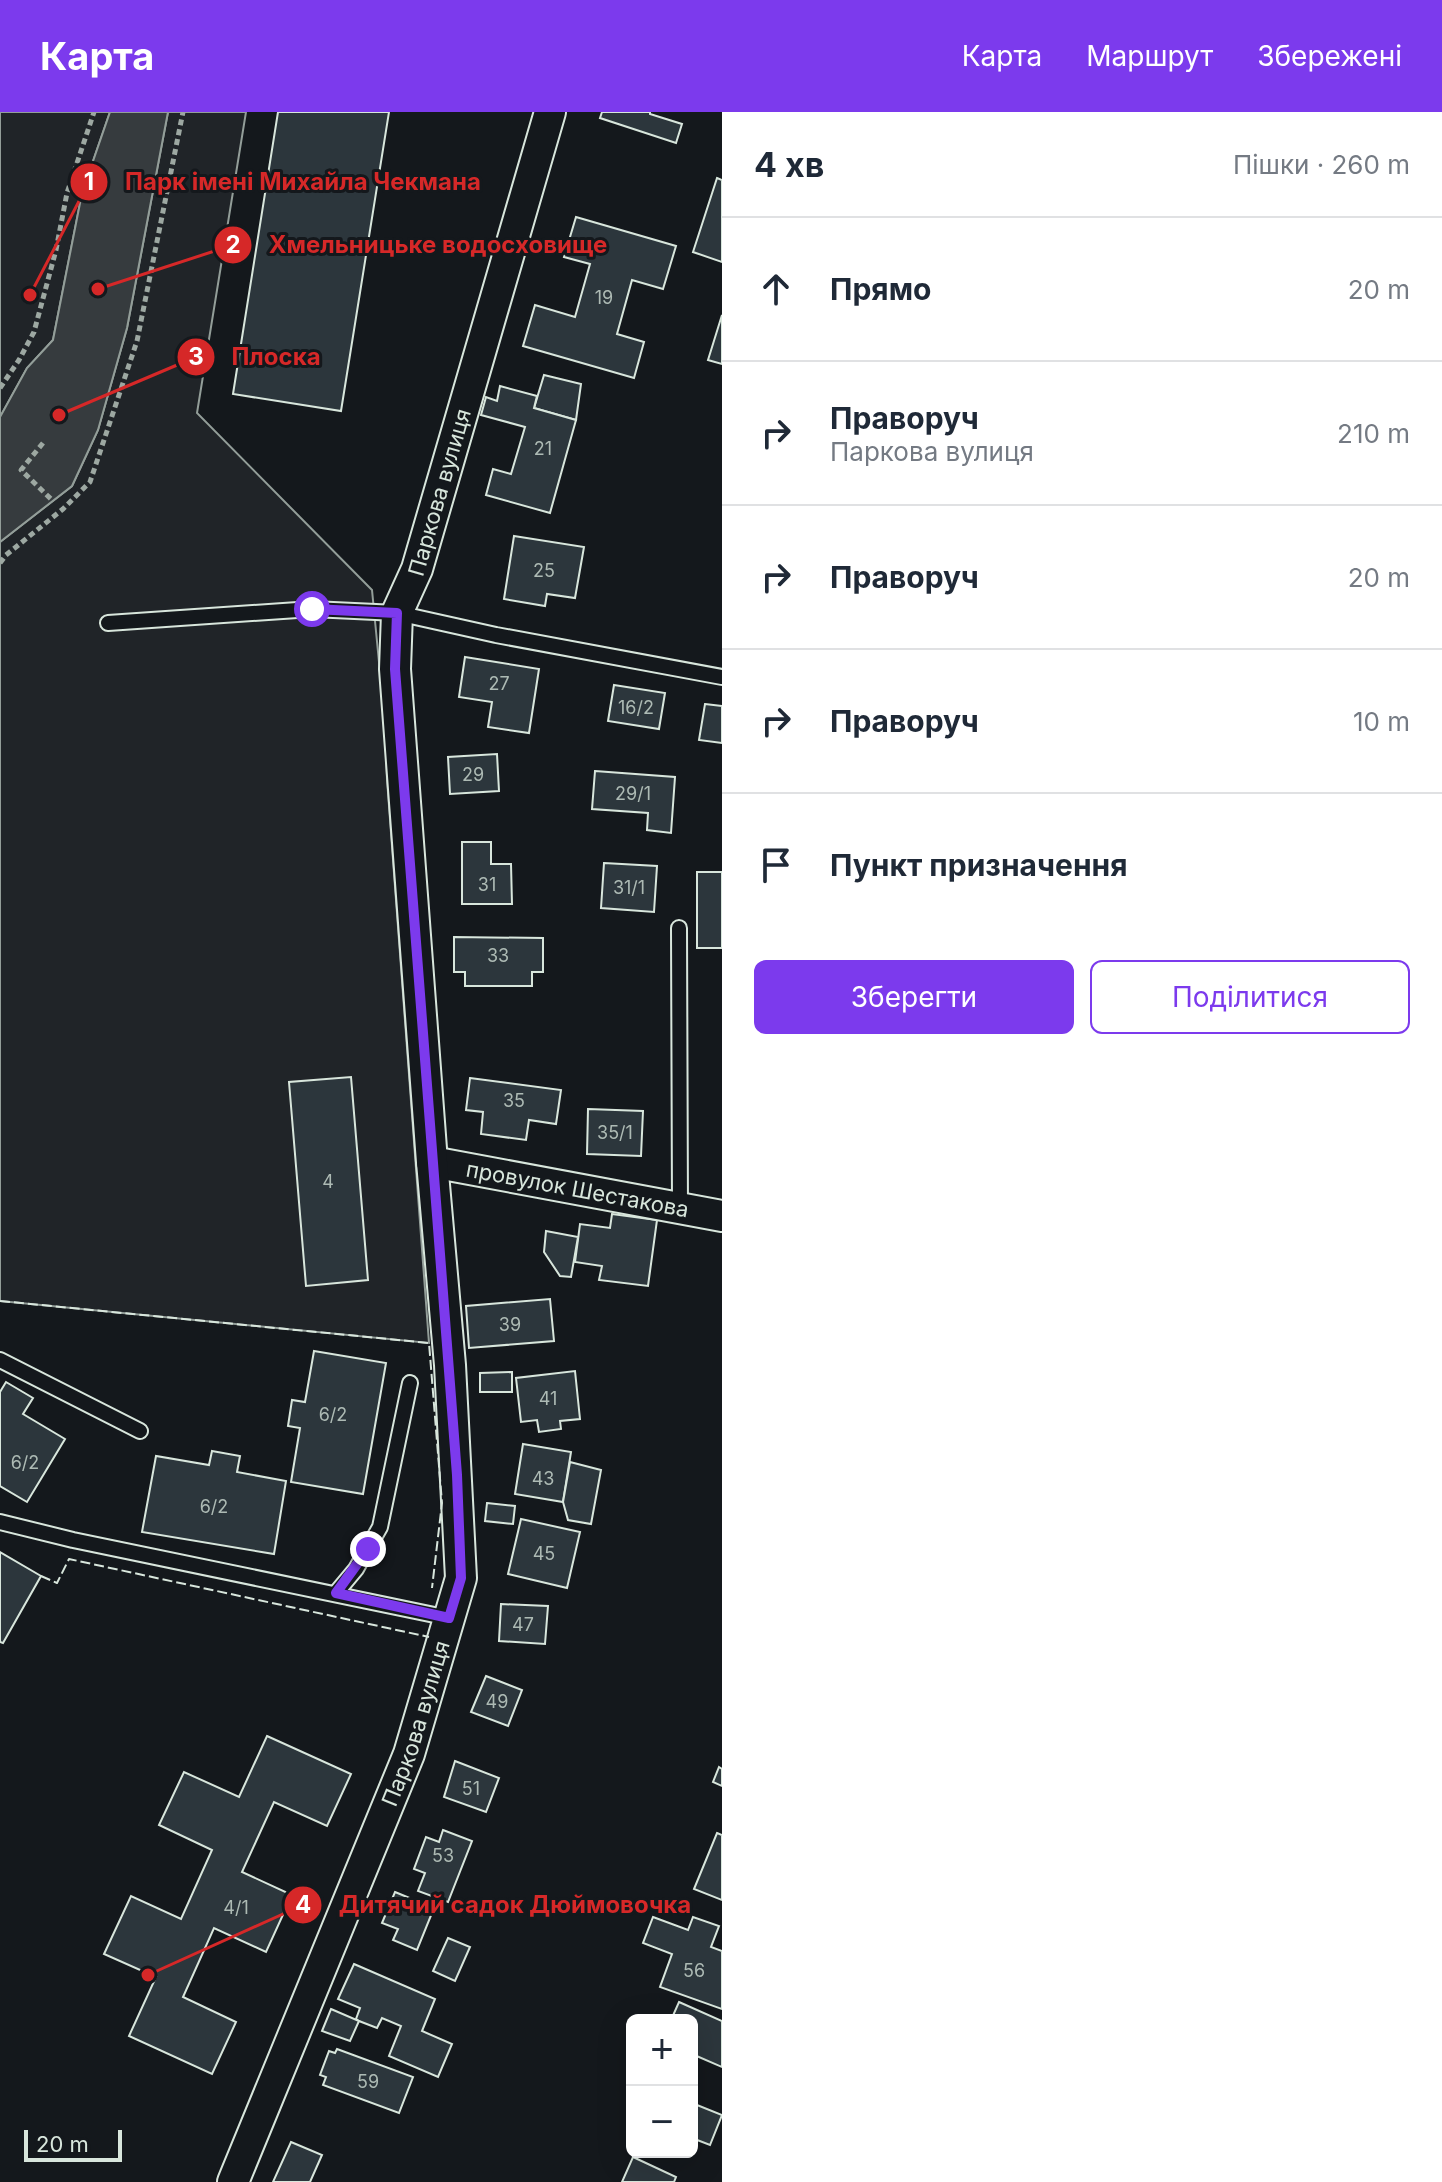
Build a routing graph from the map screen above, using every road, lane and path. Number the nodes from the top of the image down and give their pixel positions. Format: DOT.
graph roads {
  1 [pos="94,112"];
  2 [pos="183,112"];
  3 [pos="550,112"];
  4 [pos="0,388"];
  5 [pos="43,443"];
  6 [pos="52,500"];
  7 [pos="0,563"];
  8 [pos="397,613"];
  9 [pos="108,623"];
  10 [pos="722,677"];
  11 [pos="679,928"];
  12 [pos="432,1162"];
  13 [pos="680,1209"];
  14 [pos="722,1216"];
  15 [pos="0,1360"];
  16 [pos="410,1383"];
  17 [pos="140,1431"];
  18 [pos="0,1522"];
  19 [pos="336,1593"];
  20 [pos="449,1618"];
  21 [pos="233,2182"];
  1 -- 4 [label="path"];
  2 -- 7 [label="path"];
  3 -- 8 [label="street, Паркова вулиця"];
  5 -- 6 [label="path"];
  8 -- 9 [label="lane"];
  8 -- 10 [label="lane"];
  8 -- 12 [label="street, Паркова вулиця"];
  11 -- 13 [label="lane"];
  12 -- 13 [label="street, провулок Шестакова"];
  12 -- 20 [label="street, Паркова вулиця"];
  13 -- 14 [label="street, провулок Шестакова"];
  15 -- 17 [label="lane"];
  16 -- 19 [label="lane"];
  18 -- 19 [label="lane"];
  19 -- 20 [label="lane"];
  20 -- 21 [label="street, Паркова вулиця"];
}
